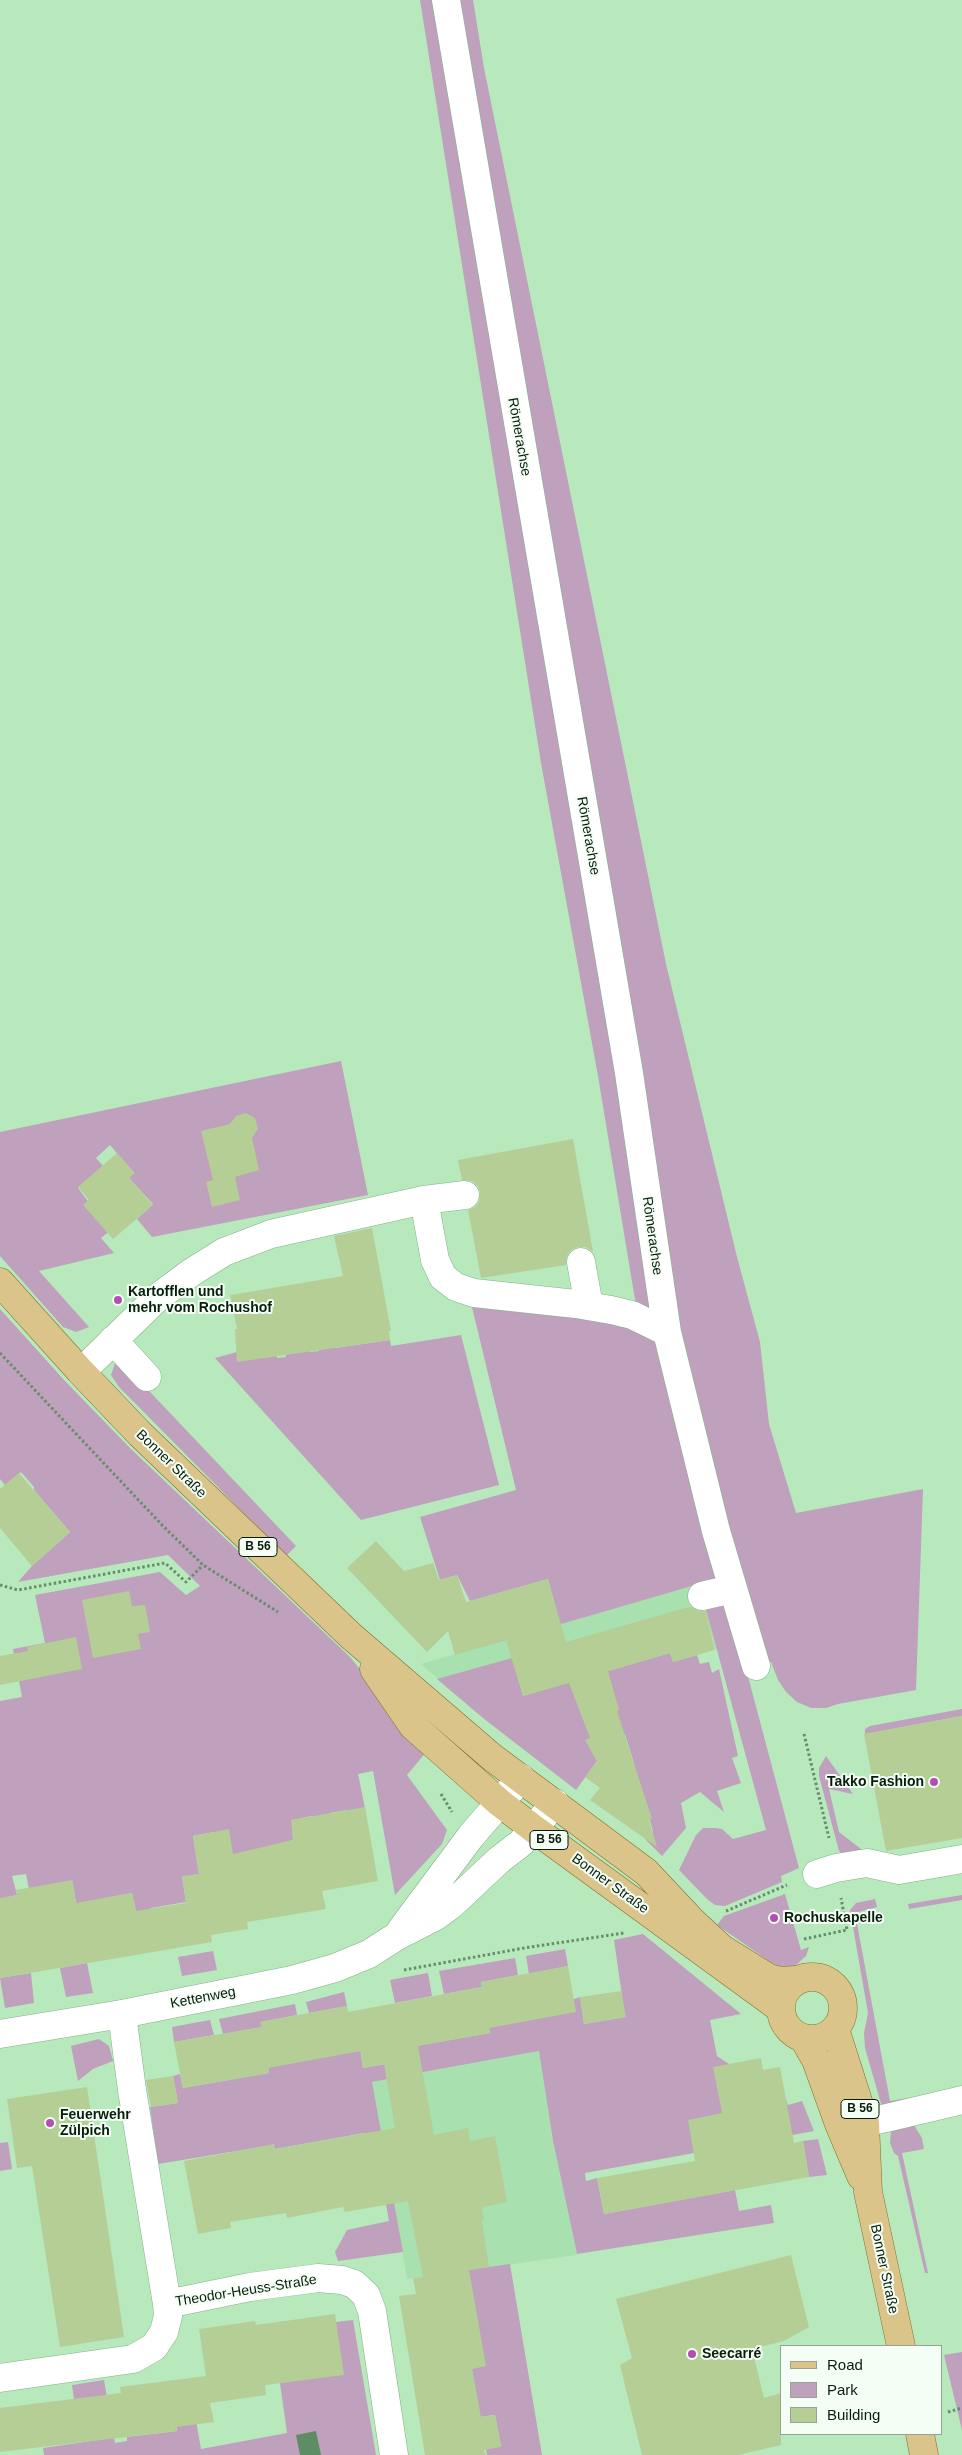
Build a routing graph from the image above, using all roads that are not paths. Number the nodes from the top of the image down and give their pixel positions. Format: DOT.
graph roads {
  1 [pos="446,0"];
  2 [pos="465,1195"];
  3 [pos="424,1200"];
  4 [pos="581,1262"];
  5 [pos="0,1282"];
  6 [pos="589,1306"];
  7 [pos="667,1332"];
  8 [pos="113,1340"];
  9 [pos="81,1372"];
  10 [pos="147,1377"];
  11 [pos="732,1589"];
  12 [pos="702,1596"];
  13 [pos="351,1636"];
  14 [pos="756,1666"];
  15 [pos="521,1778"];
  16 [pos="500,1803"];
  17 [pos="555,1803"];
  18 [pos="534,1829"];
  19 [pos="962,1859"];
  20 [pos="817,1874"];
  21 [pos="397,1936"];
  22 [pos="796,1980"];
  23 [pos="781,2009"];
  24 [pos="122,2014"];
  25 [pos="835,2029"];
  26 [pos="0,2034"];
  27 [pos="804,2039"];
  28 [pos="962,2100"];
  29 [pos="865,2123"];
  30 [pos="868,2192"];
  31 [pos="167,2304"];
  32 [pos="901,2345"];
  33 [pos="0,2378"];
  34 [pos="920,2435"];
  35 [pos="394,2455"];
  36 [pos="924,2455"];
  1 -- 7 [label="street, Römerachse"];
  2 -- 3 [label="street"];
  3 -- 6 [label="street"];
  3 -- 8 [label="street"];
  4 -- 6 [label="street"];
  5 -- 9 [label="main road, Bonner Straße / B 56"];
  6 -- 7 [label="street"];
  7 -- 11 [label="street, Römerachse"];
  8 -- 9 [label="street"];
  8 -- 10 [label="street"];
  9 -- 13 [label="main road, Bonner Straße / B 56"];
  11 -- 12 [label="street"];
  11 -- 14 [label="street, Römerachse"];
  13 -- 15 [label="main road, Bonner Straße / B 56"];
  13 -- 16 [label="main road, Bonner Straße / B 56"];
  15 -- 16 [label="street, Kettenweg"];
  15 -- 17 [label="main road, Bonner Straße / B 56"];
  16 -- 18 [label="main road, Bonner Straße / B 56"];
  16 -- 21 [label="street, Kettenweg"];
  17 -- 18 [label="street, Kettenweg"];
  17 -- 22 [label="main road, Bonner Straße / B 56"];
  18 -- 21 [label="street, Kettenweg"];
  18 -- 23 [label="main road, Bonner Straße / B 56"];
  19 -- 20 [label="street"];
  21 -- 24 [label="street, Kettenweg"];
  22 -- 23 [label="main road"];
  22 -- 25 [label="main road, Bonner Straße / B 56"];
  23 -- 27 [label="main road, Bonner Straße / B 56"];
  24 -- 26 [label="street, Kettenweg"];
  24 -- 31 [label="street, Theodor-Heuss-Straße"];
  25 -- 27 [label="main road"];
  25 -- 29 [label="main road, Bonner Straße / B 56"];
  27 -- 30 [label="main road, Bonner Straße / B 56"];
  28 -- 29 [label="street"];
  29 -- 30 [label="main road, Bonner Straße / B 56"];
  30 -- 32 [label="main road, Bonner Straße / B 56"];
  31 -- 33 [label="street, Theodor-Heuss-Straße"];
  31 -- 35 [label="street, Theodor-Heuss-Straße"];
  34 -- 36 [label="main road"];
}
